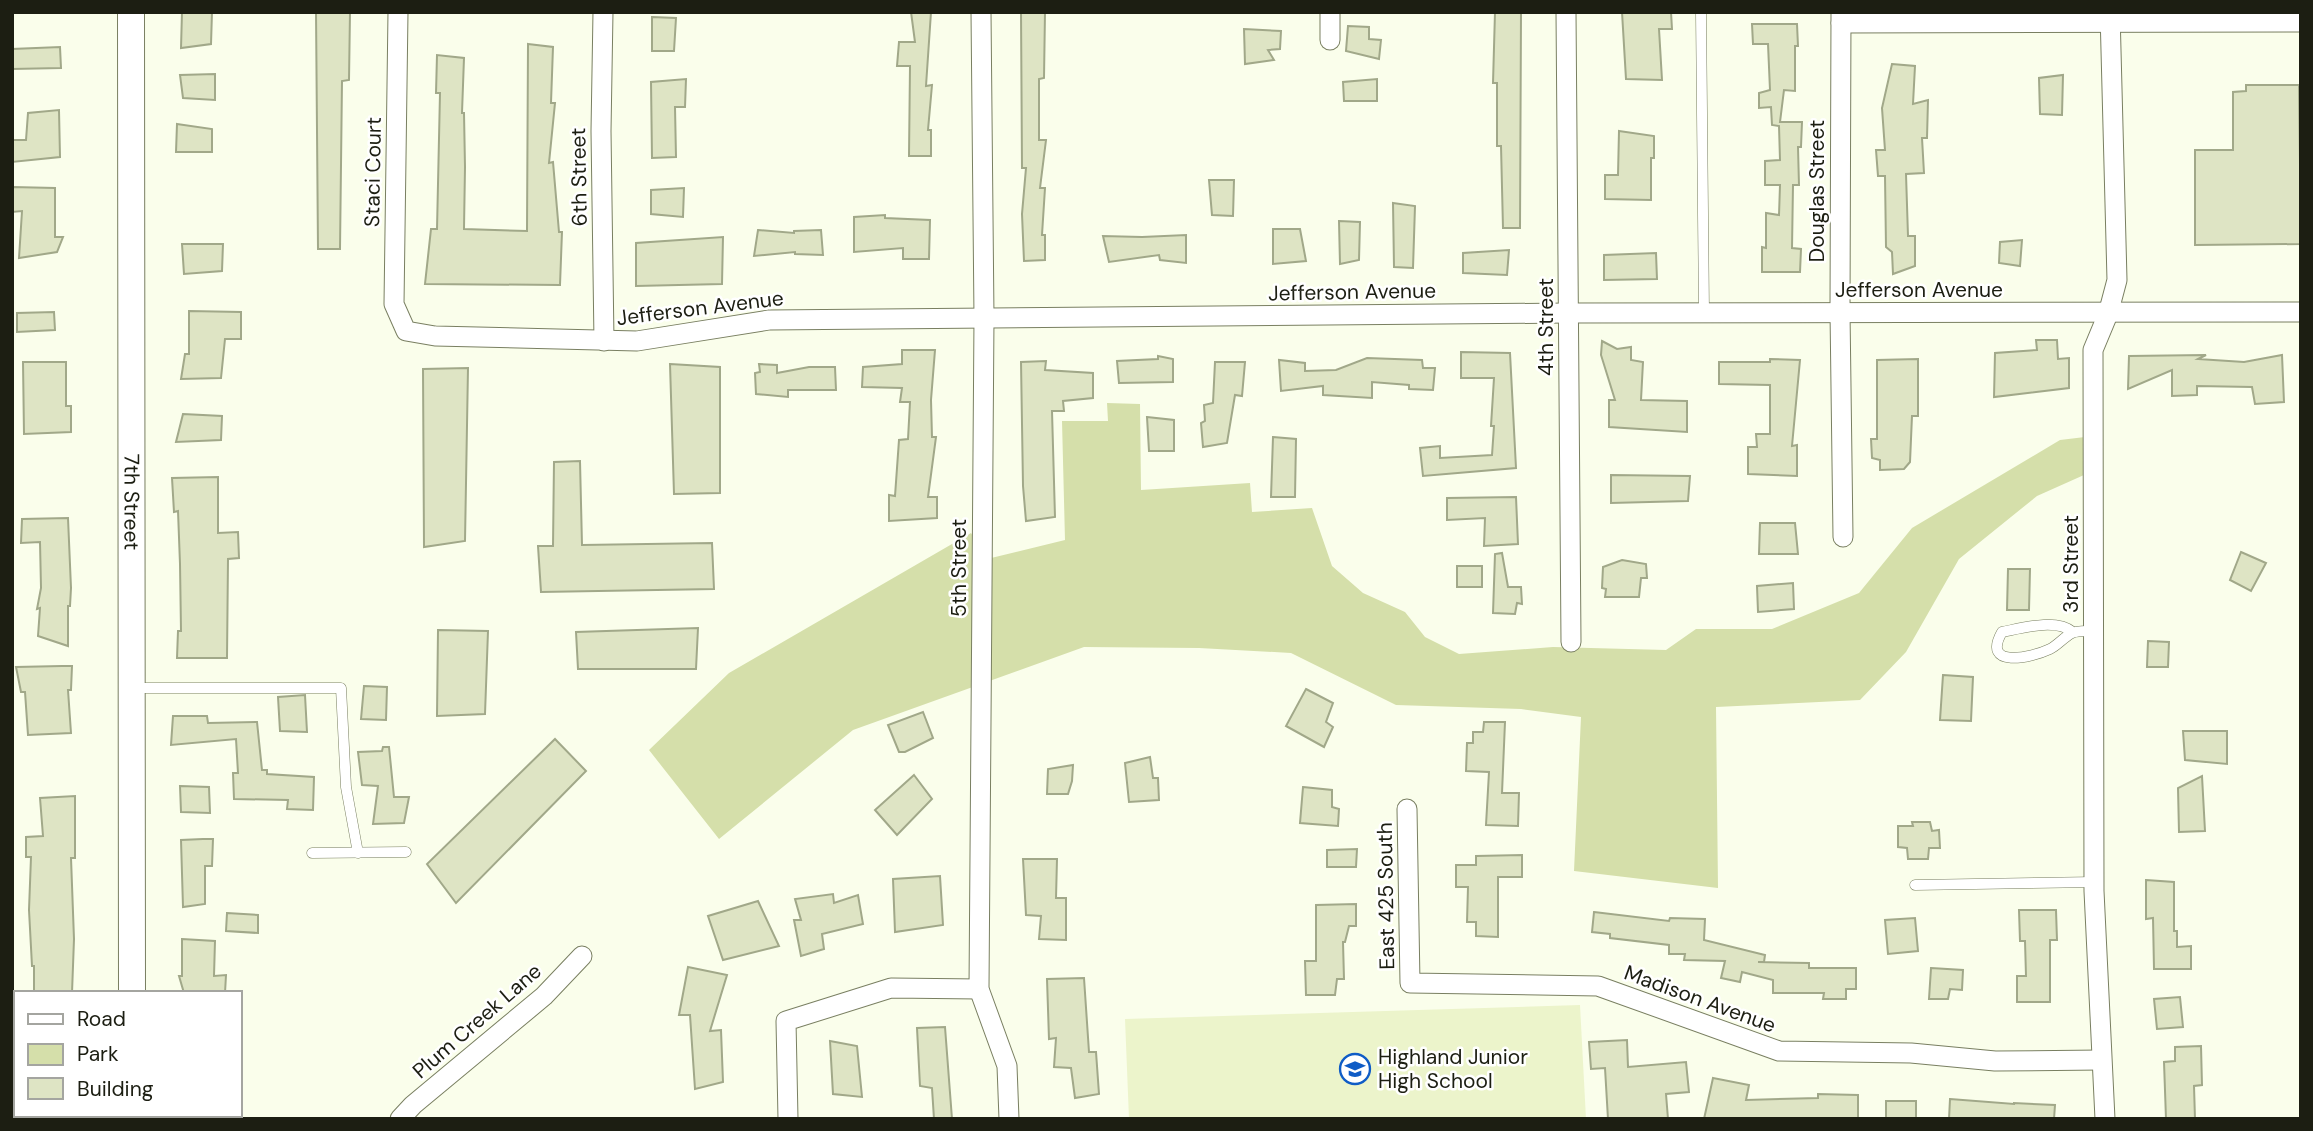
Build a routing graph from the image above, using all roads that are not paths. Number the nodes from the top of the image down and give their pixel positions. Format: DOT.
graph roads {
  1 [pos="131,12"];
  2 [pos="398,12"];
  3 [pos="603,12"];
  4 [pos="981,12"];
  5 [pos="1330,12"];
  6 [pos="1566,12"];
  7 [pos="1701,12"];
  8 [pos="2111,17"];
  9 [pos="1841,18"];
  10 [pos="2301,22"];
  11 [pos="1330,40"];
  12 [pos="1840,312"];
  13 [pos="2301,312"];
  14 [pos="1569,313"];
  15 [pos="1704,313"];
  16 [pos="2108,314"];
  17 [pos="984,318"];
  18 [pos="406,331"];
  19 [pos="604,341"];
  20 [pos="1843,537"];
  21 [pos="2094,631"];
  22 [pos="2073,632"];
  23 [pos="1571,642"];
  24 [pos="132,688"];
  25 [pos="1407,809"];
  26 [pos="406,852"];
  27 [pos="312,853"];
  28 [pos="358,853"];
  29 [pos="2095,882"];
  30 [pos="1914,885"];
  31 [pos="582,956"];
  32 [pos="1410,984"];
  33 [pos="979,989"];
  34 [pos="132,991"];
  35 [pos="2101,1059"];
  36 [pos="86,1117"];
  37 [pos="67,1119"];
  38 [pos="400,1119"];
  39 [pos="788,1119"];
  40 [pos="1009,1119"];
  41 [pos="2105,1119"];
  1 -- 24 [label="street, 7th Street"];
  2 -- 18 [label="street, Staci Court"];
  3 -- 19 [label="street, 6th Street"];
  4 -- 17 [label="street, 5th Street"];
  5 -- 11 [label="street"];
  6 -- 14 [label="street, 4th Street"];
  7 -- 15 [label="lane"];
  8 -- 9 [label="street"];
  8 -- 10 [label="street"];
  8 -- 16 [label="street, 3rd Street"];
  9 -- 12 [label="street, Douglas Street"];
  12 -- 15 [label="street, Jefferson Avenue"];
  12 -- 16 [label="street, Jefferson Avenue"];
  12 -- 20 [label="street, Douglas Street"];
  13 -- 16 [label="street, Jefferson Avenue"];
  14 -- 15 [label="street, Jefferson Avenue"];
  14 -- 17 [label="street, Jefferson Avenue"];
  14 -- 23 [label="street, 4th Street"];
  16 -- 21 [label="street, 3rd Street"];
  17 -- 19 [label="street, Jefferson Avenue"];
  17 -- 33 [label="street, 5th Street"];
  18 -- 19 [label="street, Jefferson Avenue"];
  21 -- 22 [label="lane"];
  21 -- 29 [label="street, 3rd Street"];
  22 -- 22 [label="lane"];
  24 -- 28 [label="lane"];
  24 -- 34 [label="street, 7th Street"];
  25 -- 32 [label="street, East 425 South"];
  26 -- 28 [label="lane"];
  27 -- 28 [label="lane"];
  29 -- 30 [label="lane"];
  29 -- 35 [label="street, 3rd Street"];
  31 -- 38 [label="street, Plum Creek Lane"];
  32 -- 35 [label="street, Madison Avenue"];
  33 -- 39 [label="street"];
  33 -- 40 [label="street, 5th Street"];
  35 -- 41 [label="street, 3rd Street"];
  36 -- 37 [label="street"];
}
